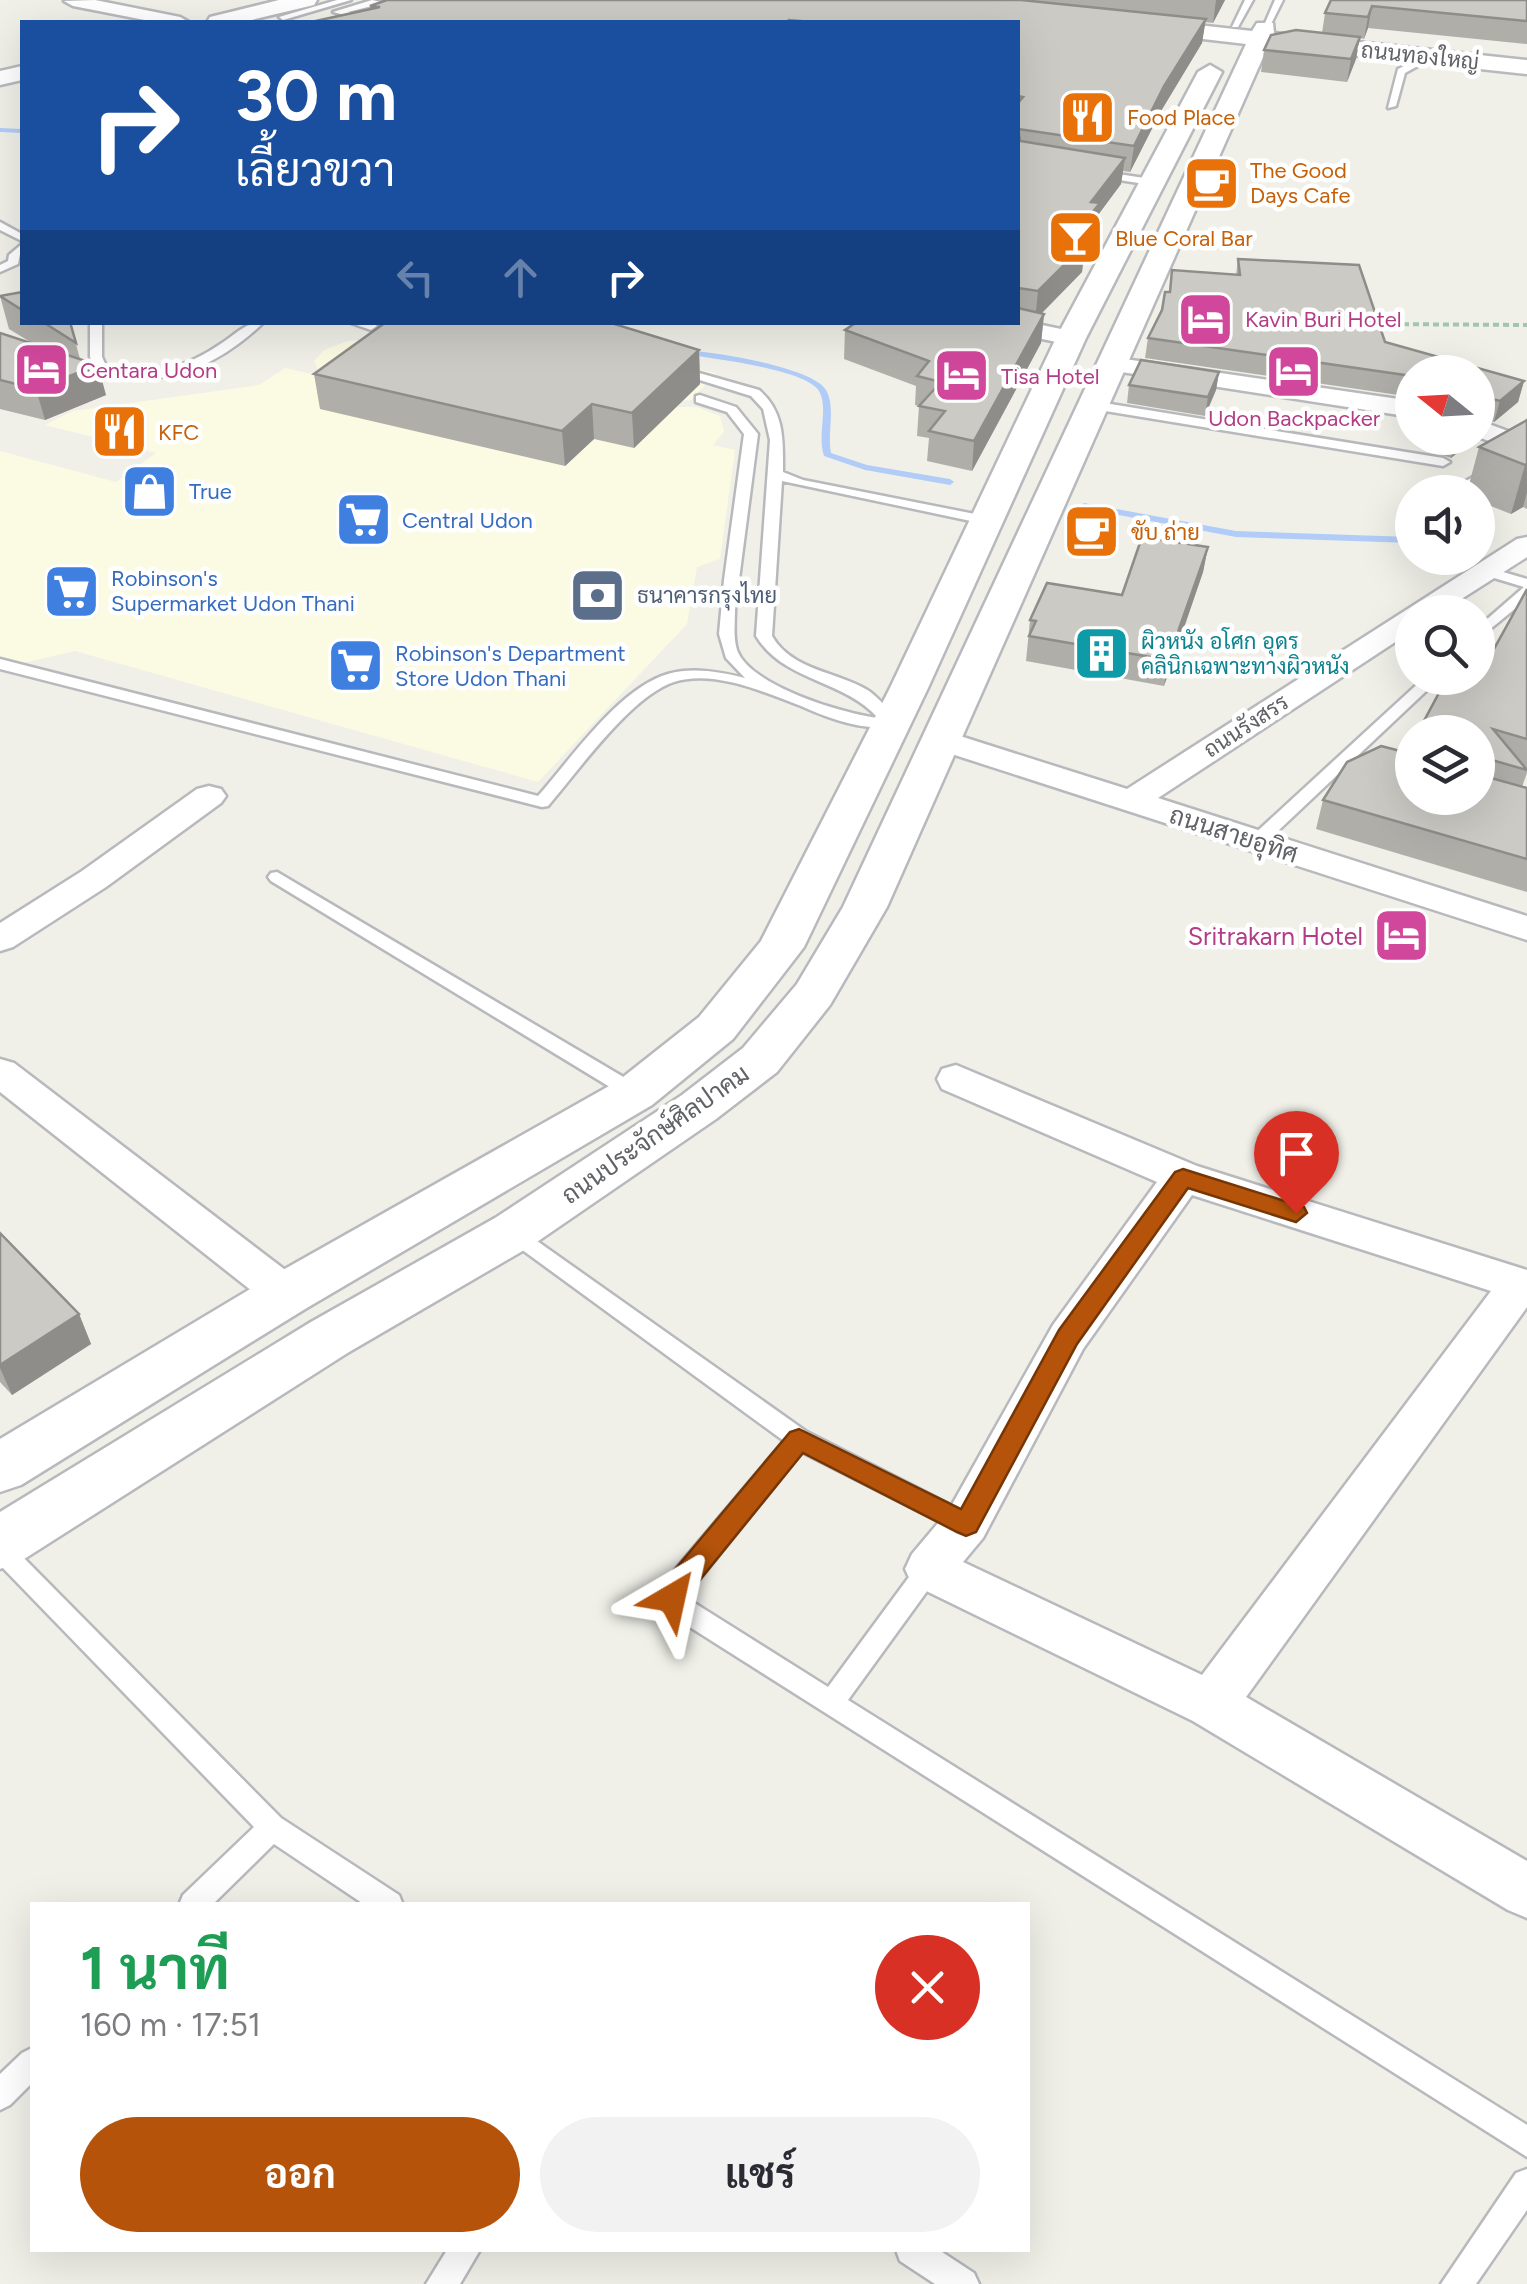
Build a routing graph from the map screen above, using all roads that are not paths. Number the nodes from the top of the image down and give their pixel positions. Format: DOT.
graph roads {
  1 [pos="75,0"];
  2 [pos="306,0"];
  3 [pos="347,0"];
  4 [pos="1248,0"];
  5 [pos="1279,0"];
  6 [pos="272,9"];
  7 [pos="410,10"];
  8 [pos="1119,18"];
  9 [pos="170,20"];
  10 [pos="226,20"];
  11 [pos="305,20"];
  12 [pos="373,20"];
  13 [pos="1233,30"];
  14 [pos="1262,34"];
  15 [pos="1527,55"];
  16 [pos="1428,57"];
  17 [pos="1527,67"];
  18 [pos="1391,106"];
  19 [pos="1157,169"];
  20 [pos="1094,173"];
  21 [pos="1196,174"];
  22 [pos="0,257"];
  23 [pos="20,267"];
  24 [pos="0,269"];
  25 [pos="0,284"];
  26 [pos="96,325"];
  27 [pos="254,325"];
  28 [pos="367,325"];
  29 [pos="1007,325"];
  30 [pos="371,326"];
  31 [pos="1072,338"];
  32 [pos="1115,354"];
  33 [pos="668,366"];
  34 [pos="700,399"];
  35 [pos="1092,405"];
  36 [pos="1395,406"];
  37 [pos="1495,435"];
  38 [pos="1527,449"];
  39 [pos="1443,462"];
  40 [pos="776,474"];
  41 [pos="1482,475"];
  42 [pos="985,520"];
  43 [pos="1035,530"];
  44 [pos="1527,545"];
  45 [pos="1495,565"];
  46 [pos="1480,575"];
  47 [pos="1495,575"];
  48 [pos="1527,587"];
  49 [pos="1449,595"];
  50 [pos="1495,618"];
  51 [pos="1395,629"];
  52 [pos="0,664"];
  53 [pos="771,689"];
  54 [pos="1416,695"];
  55 [pos="892,723"];
  56 [pos="941,740"];
  57 [pos="210,796"];
  58 [pos="1130,800"];
  59 [pos="1257,841"];
  60 [pos="277,877"];
  61 [pos="1527,928"];
  62 [pos="0,939"];
  63 [pos="0,1072"];
  64 [pos="956,1079"];
  65 [pos="635,1093"];
  66 [pos="1183,1178"];
  67 [pos="513,1232"];
  68 [pos="1524,1285"];
  69 [pos="286,1294"];
  70 [pos="330,1337"];
  71 [pos="799,1439"];
  72 [pos="0,1468"];
  73 [pos="966,1524"];
  74 [pos="0,1546"];
  75 [pos="928,1569"];
  76 [pos="830,1704"];
  77 [pos="1211,1704"];
  78 [pos="272,1827"];
  79 [pos="1527,1891"];
  80 [pos="196,1902"];
  81 [pos="384,1902"];
  82 [pos="30,2065"];
  83 [pos="0,2095"];
  84 [pos="1527,2142"];
  85 [pos="1527,2184"];
  86 [pos="464,2252"];
  87 [pos="914,2252"];
  88 [pos="442,2284"];
  89 [pos="963,2284"];
  90 [pos="1457,2284"];
  1 -- 9 [label="street"];
  2 -- 6 [label="street"];
  3 -- 6 [label="lane"];
  4 -- 13 [label="lane"];
  5 -- 14 [label="lane"];
  6 -- 10 [label="street"];
  6 -- 11 [label="lane"];
  7 -- 12 [label="lane"];
  8 -- 13 [label="street, ถนนทองใหญ่"];
  13 -- 14 [label="street, ถนนทองใหญ่"];
  13 -- 19 [label="street, ถนนประจักษ์ศิลปาคม"];
  14 -- 15 [label="street, ถนนทองใหญ่"];
  14 -- 16 [label="street, ถนนทองใหญ่"];
  14 -- 21 [label="street, ถนนประจักษ์ศิลปาคม"];
  16 -- 17 [label="street, ถนนทองใหญ่"];
  16 -- 18 [label="lane"];
  19 -- 20 [label="lane"];
  19 -- 21 [label="street"];
  19 -- 31 [label="street, ถนนประจักษ์ศิลปาคม"];
  21 -- 32 [label="street, ถนนประจักษ์ศิลปาคม"];
  22 -- 23 [label="lane"];
  23 -- 24 [label="lane"];
  23 -- 25 [label="lane"];
  26 -- 27 [label="lane"];
  28 -- 30 [label="lane"];
  29 -- 31 [label="street"];
  31 -- 32 [label="street"];
  31 -- 42 [label="street, ถนนประจักษ์ศิลปาคม"];
  32 -- 35 [label="street, ถนนประจักษ์ศิลปาคม"];
  32 -- 36 [label="street"];
  33 -- 40 [label="lane"];
  34 -- 53 [label="lane"];
  35 -- 39 [label="lane"];
  35 -- 43 [label="street, ถนนประจักษ์ศิลปาคม"];
  37 -- 38 [label="street"];
  38 -- 41 [label="lane"];
  40 -- 42 [label="lane"];
  40 -- 55 [label="lane"];
  42 -- 43 [label="street"];
  42 -- 55 [label="street, ถนนประจักษ์ศิลปาคม"];
  43 -- 56 [label="street, ถนนประจักษ์ศิลปาคม"];
  44 -- 45 [label="street"];
  46 -- 49 [label="street"];
  47 -- 48 [label="lane"];
  48 -- 50 [label="lane"];
  51 -- 58 [label="street, ถนนรังสรร"];
  52 -- 53 [label="lane"];
  53 -- 55 [label="lane"];
  54 -- 59 [label="lane"];
  55 -- 56 [label="street"];
  55 -- 65 [label="street, ถนนประจักษ์ศิลปาคม"];
  56 -- 58 [label="street, ถนนสายอุทิศ"];
  56 -- 67 [label="street, ถนนประจักษ์ศิลปาคม"];
  57 -- 62 [label="street"];
  58 -- 59 [label="street, ถนนสายอุทิศ"];
  59 -- 61 [label="street, ถนนสายอุทิศ"];
  60 -- 65 [label="lane"];
  63 -- 69 [label="street"];
  64 -- 66 [label="street"];
  65 -- 69 [label="street, ถนนประจักษ์ศิลปาคม"];
  66 -- 68 [label="street"];
  66 -- 73 [label="street"];
  67 -- 70 [label="street, ถนนประจักษ์ศิลปาคม"];
  67 -- 71 [label="lane"];
  68 -- 77 [label="street"];
  69 -- 70 [label="street"];
  69 -- 72 [label="street, ถนนประจักษ์ศิลปาคม"];
  70 -- 74 [label="street, ถนนประจักษ์ศิลปาคม"];
  71 -- 73 [label="lane"];
  71 -- 76 [label="lane"];
  73 -- 75 [label="street"];
  74 -- 78 [label="lane"];
  75 -- 76 [label="lane"];
  75 -- 77 [label="street"];
  76 -- 84 [label="lane"];
  77 -- 79 [label="street"];
  78 -- 80 [label="lane"];
  78 -- 81 [label="lane"];
  82 -- 83 [label="lane"];
  85 -- 90 [label="lane"];
  86 -- 88 [label="lane"];
  87 -- 89 [label="lane"];
}
